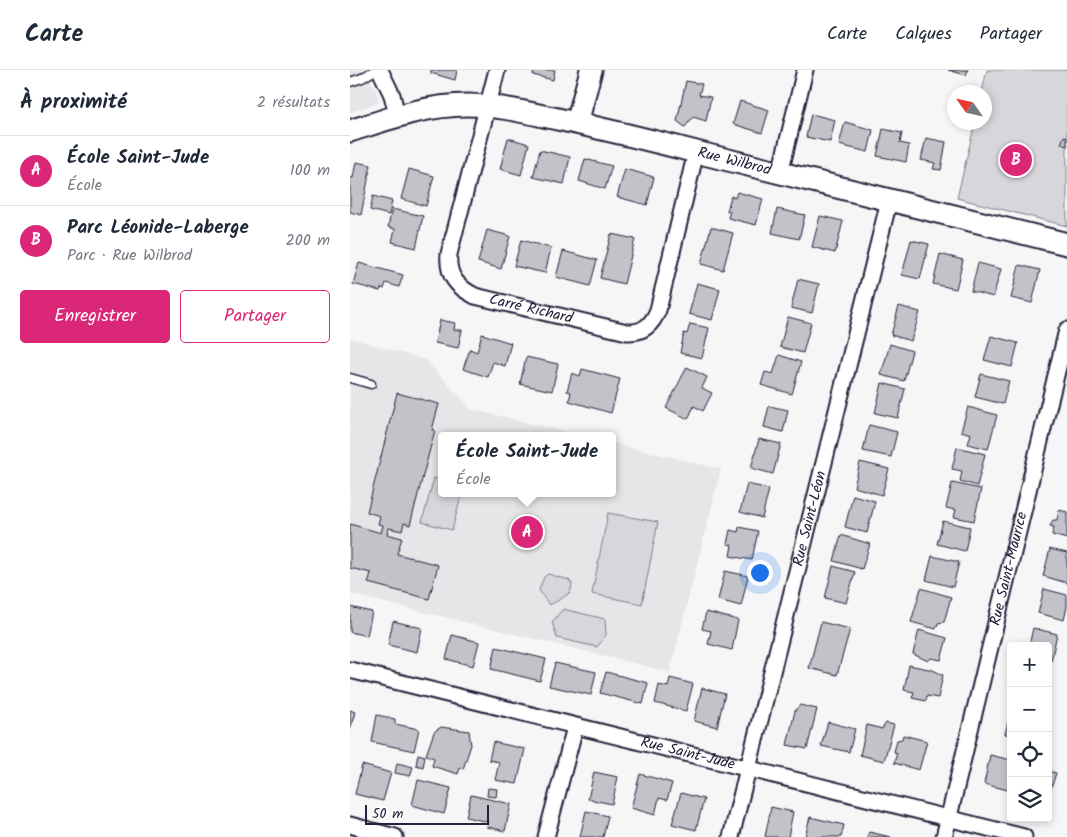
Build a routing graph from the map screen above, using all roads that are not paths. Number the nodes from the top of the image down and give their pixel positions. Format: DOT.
graph roads {
  1 [pos="375,70"];
  2 [pos="380,70"];
  3 [pos="496,70"];
  4 [pos="592,70"];
  5 [pos="805,70"];
  6 [pos="350,82"];
  7 [pos="488,106"];
  8 [pos="398,116"];
  9 [pos="577,123"];
  10 [pos="350,131"];
  11 [pos="696,152"];
  12 [pos="780,173"];
  13 [pos="889,201"];
  14 [pos="1067,244"];
  15 [pos="1067,330"];
  16 [pos="350,378"];
  17 [pos="371,384"];
  18 [pos="350,670"];
  19 [pos="575,727"];
  20 [pos="747,768"];
  21 [pos="948,818"];
  22 [pos="350,825"];
  23 [pos="395,837"];
  24 [pos="546,837"];
  25 [pos="731,837"];
  26 [pos="944,837"];
  27 [pos="1024,837"];
  1 -- 6 [label="lane"];
  2 -- 8 [label="street"];
  3 -- 7 [label="street, Carré Richard"];
  4 -- 9 [label="street"];
  5 -- 12 [label="street"];
  7 -- 8 [label="street, Rue Wilbrod"];
  7 -- 9 [label="street, Rue Wilbrod"];
  7 -- 11 [label="street, Carré Richard"];
  8 -- 10 [label="street, Rue Wilbrod"];
  9 -- 11 [label="street, Rue Wilbrod"];
  11 -- 12 [label="street, Rue Wilbrod"];
  12 -- 13 [label="street, Rue Wilbrod"];
  13 -- 14 [label="street, Rue Wilbrod"];
  13 -- 20 [label="street, Rue Saint-Léon"];
  15 -- 21 [label="street, Rue Saint-Maurice"];
  16 -- 17 [label="lane"];
  18 -- 19 [label="street, Rue Saint-Jude"];
  19 -- 20 [label="street, Rue Saint-Jude"];
  19 -- 24 [label="street"];
  20 -- 21 [label="street, Rue Saint-Jude"];
  20 -- 25 [label="street, Rue Saint-Léon"];
  21 -- 26 [label="street, Rue Saint-Maurice"];
  21 -- 27 [label="street, Rue Saint-Jude"];
  22 -- 23 [label="street"];
}
